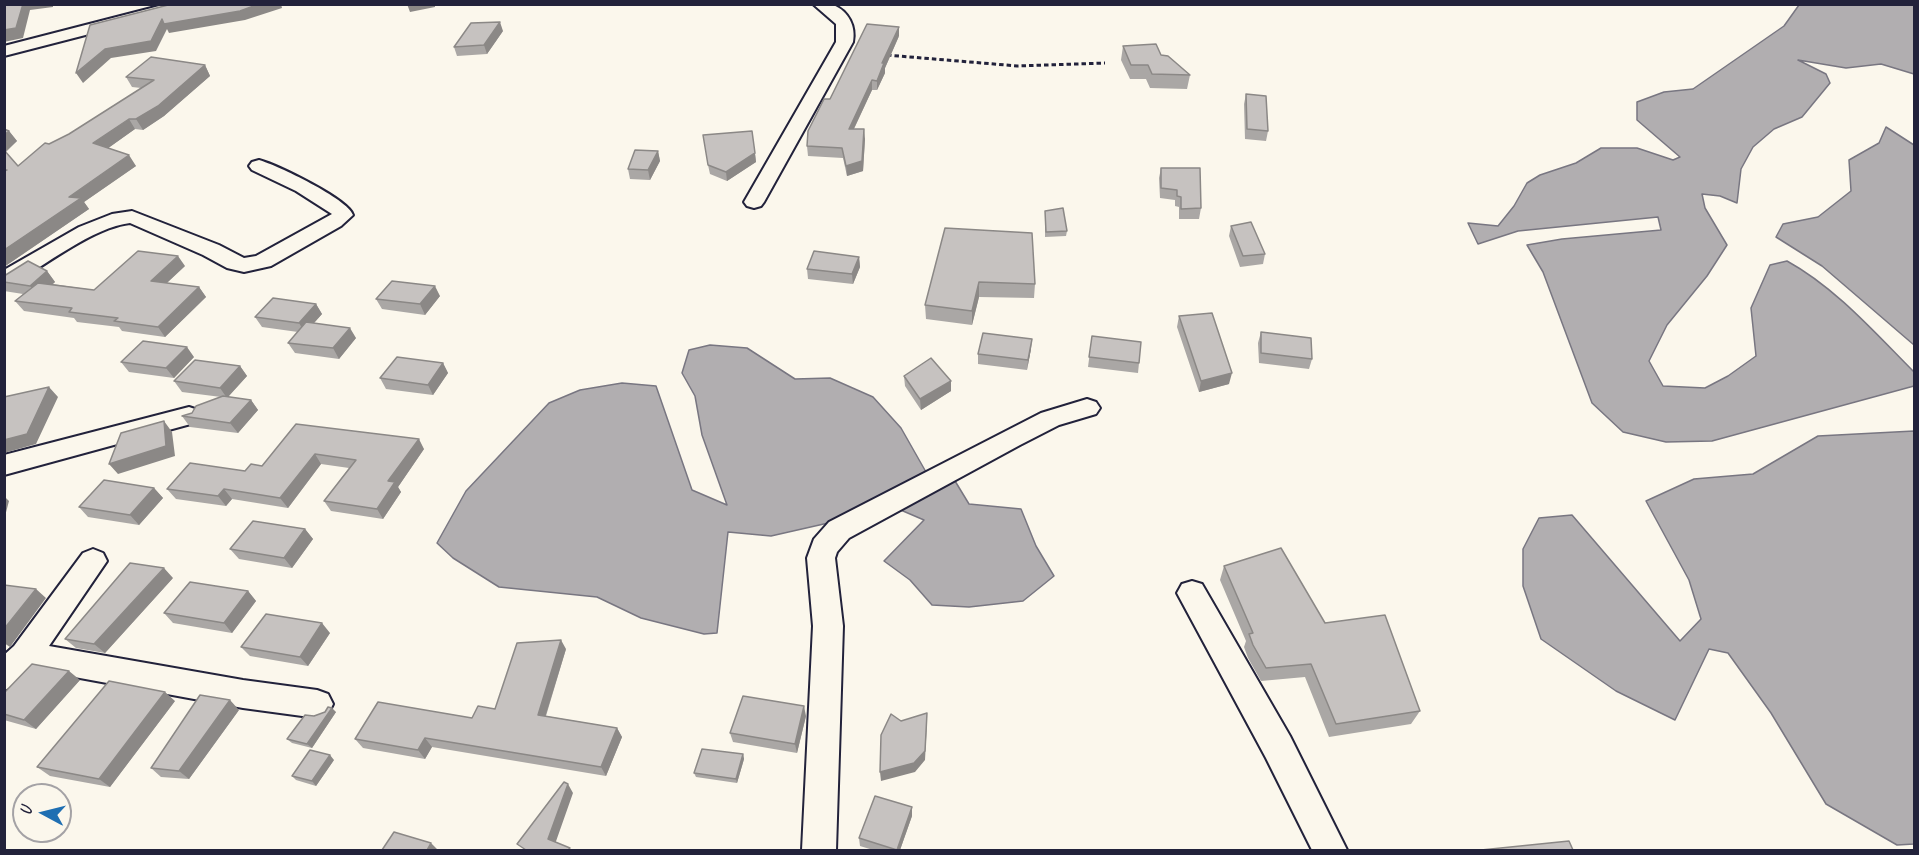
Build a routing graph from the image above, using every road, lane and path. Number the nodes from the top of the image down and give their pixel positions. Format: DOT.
graph roads {
  1 [pos="188,4"];
  2 [pos="821,4"];
  3 [pos="4,51"];
  4 [pos="842,51"];
  5 [pos="1105,63"];
  6 [pos="259,166"];
  7 [pos="754,202"];
  8 [pos="4,280"];
  9 [pos="1087,408"];
  10 [pos="189,416"];
  11 [pos="4,465"];
  12 [pos="93,561"];
  13 [pos="1192,592"];
  14 [pos="15,665"];
  15 [pos="317,704"];
  16 [pos="819,850"];
  17 [pos="1330,850"];
  1 -- 3 [label="street"];
  2 -- 4 [label="street"];
  4 -- 5 [label="path"];
  4 -- 7 [label="street"];
  6 -- 8 [label="street"];
  9 -- 16 [label="street"];
  10 -- 11 [label="street"];
  12 -- 14 [label="street"];
  13 -- 17 [label="street"];
  14 -- 15 [label="street"];
}
